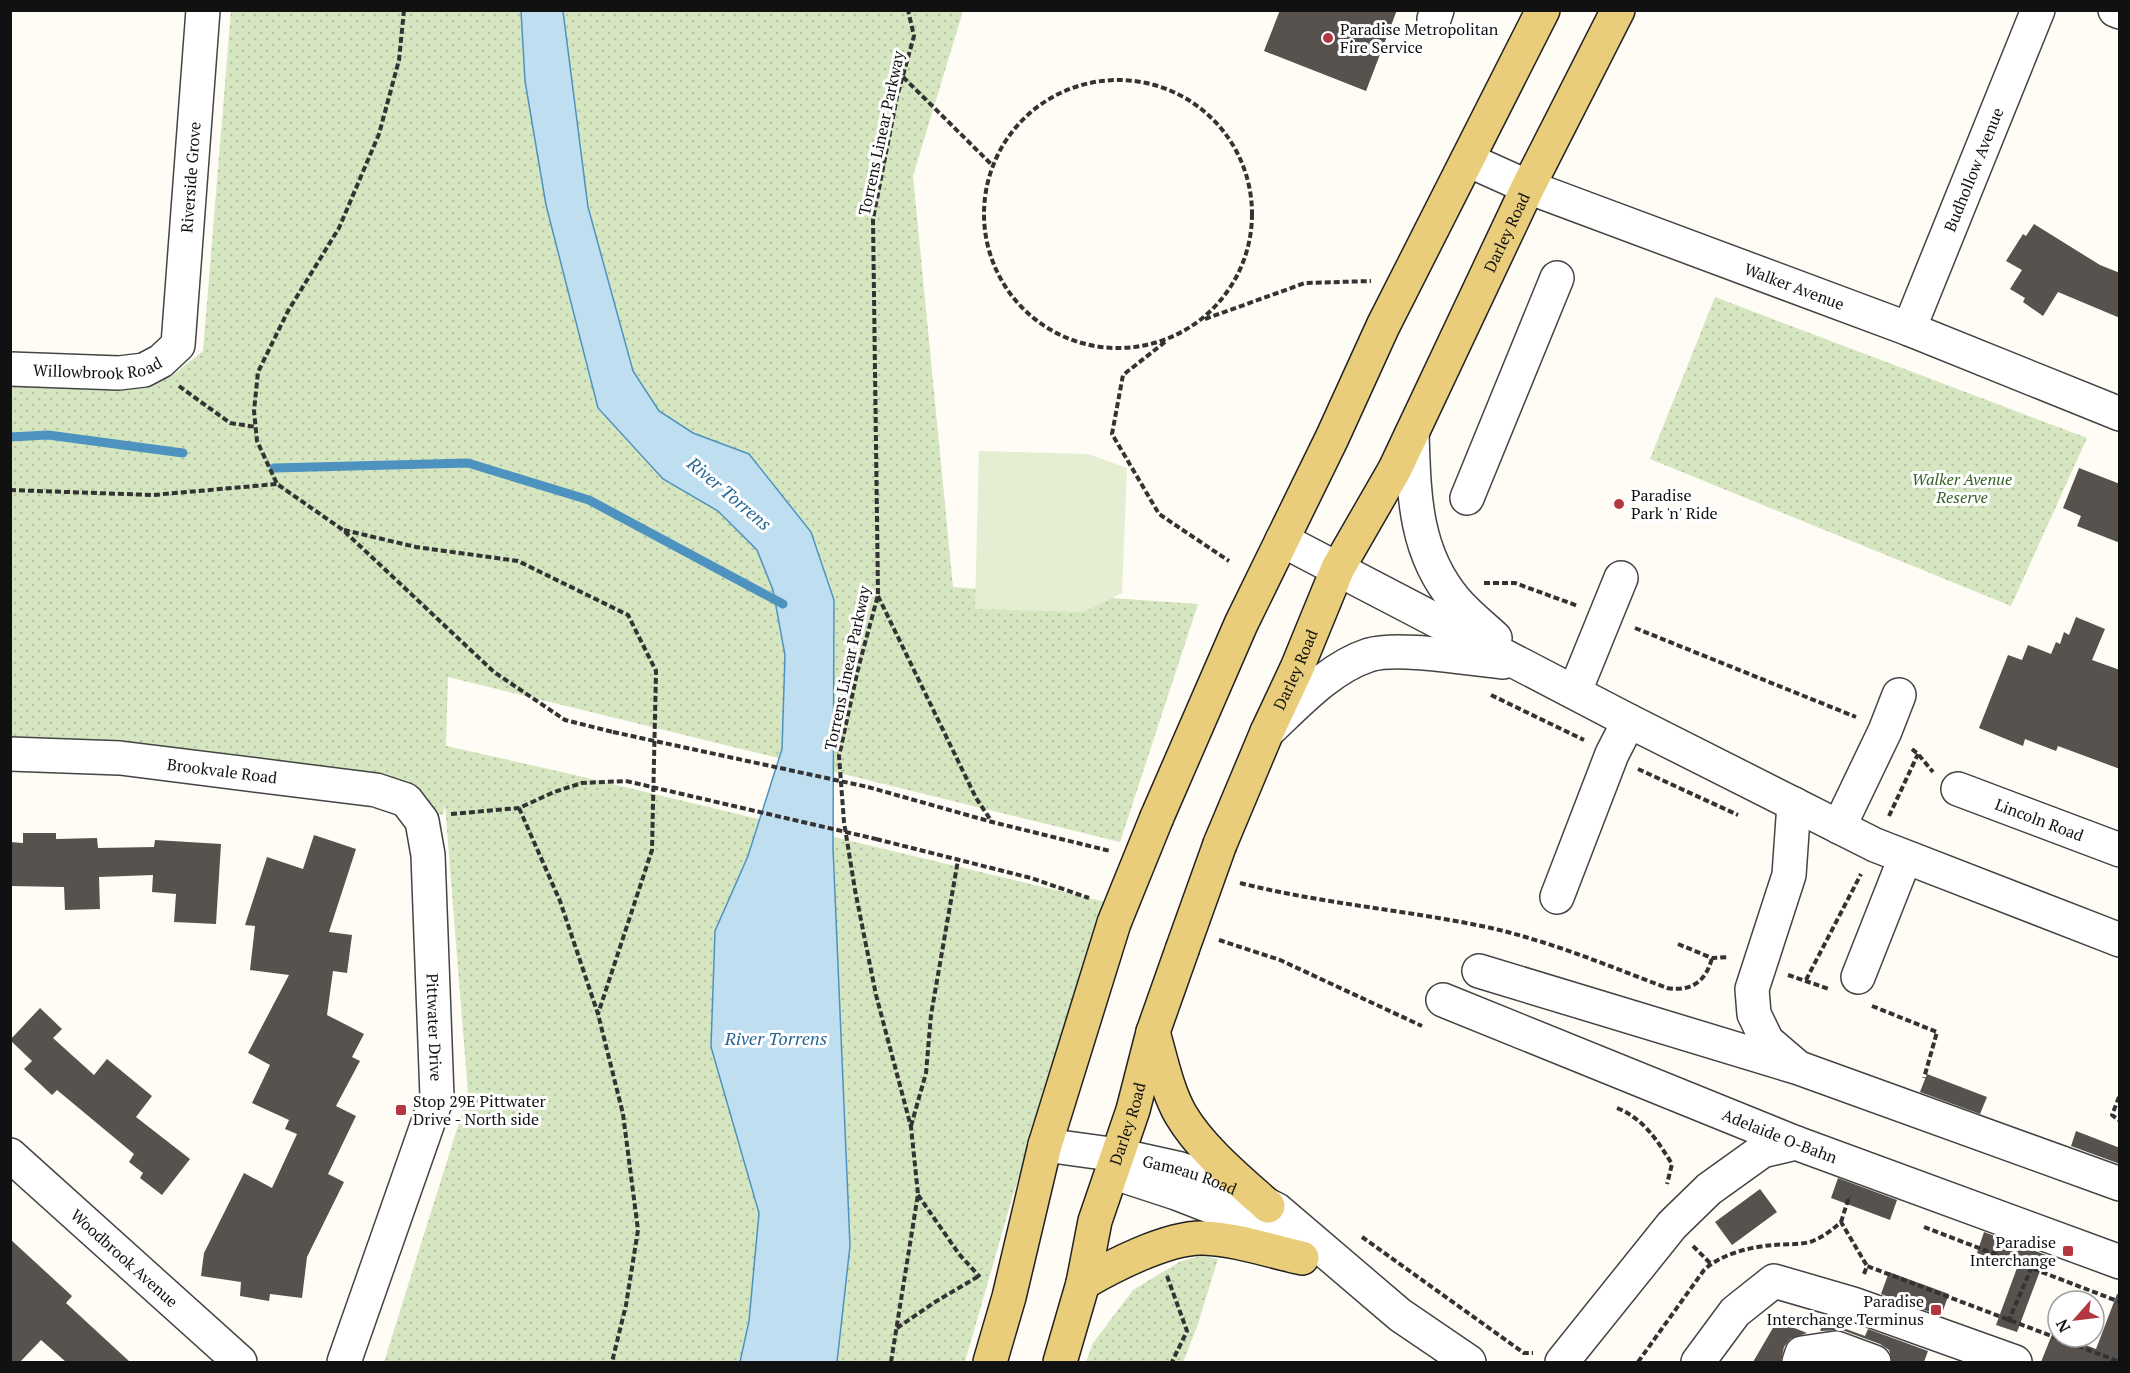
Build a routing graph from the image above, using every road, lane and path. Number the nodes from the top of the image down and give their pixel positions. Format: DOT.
graph roads {
  1 [pos="203,10"];
  2 [pos="404,10"];
  3 [pos="908,10"];
  4 [pos="1543,10"];
  5 [pos="1618,10"];
  6 [pos="2038,10"];
  7 [pos="903,77"];
  8 [pos="1468,160"];
  9 [pos="992,165"];
  10 [pos="1528,188"];
  11 [pos="1557,278"];
  12 [pos="1371,281"];
  13 [pos="1204,319"];
  14 [pos="1909,329"];
  15 [pos="1166,341"];
  16 [pos="165,355"];
  17 [pos="10,369"];
  18 [pos="2120,414"];
  19 [pos="256,428"];
  20 [pos="1412,433"];
  21 [pos="277,484"];
  22 [pos="10,490"];
  23 [pos="1467,498"];
  24 [pos="343,530"];
  25 [pos="1282,540"];
  26 [pos="1229,561"];
  27 [pos="1338,568"];
  28 [pos="1621,578"];
  29 [pos="1480,583"];
  30 [pos="878,595"];
  31 [pos="1605,615"];
  32 [pos="1522,664"];
  33 [pos="1575,691"];
  34 [pos="1486,693"];
  35 [pos="1899,695"];
  36 [pos="1629,722"];
  37 [pos="1886,731"];
  38 [pos="1267,732"];
  39 [pos="10,754"];
  40 [pos="1612,754"];
  41 [pos="1918,754"];
  42 [pos="1958,789"];
  43 [pos="1794,804"];
  44 [pos="519,808"];
  45 [pos="1746,818"];
  46 [pos="422,821"];
  47 [pos="992,822"];
  48 [pos="1839,828"];
  49 [pos="2120,850"];
  50 [pos="1116,853"];
  51 [pos="1905,858"];
  52 [pos="958,860"];
  53 [pos="1229,880"];
  54 [pos="1557,897"];
  55 [pos="1107,912"];
  56 [pos="1212,938"];
  57 [pos="2120,940"];
  58 [pos="1678,944"];
  59 [pos="1479,971"];
  60 [pos="1806,980"];
  61 [pos="1856,992"];
  62 [pos="1443,1000"];
  63 [pos="598,1014"];
  64 [pos="1425,1028"];
  65 [pos="1153,1032"];
  66 [pos="1799,1068"];
  67 [pos="1923,1077"];
  68 [pos="2119,1097"];
  69 [pos="1614,1107"];
  70 [pos="2120,1121"];
  71 [pos="911,1127"];
  72 [pos="1796,1143"];
  73 [pos="1045,1144"];
  74 [pos="10,1155"];
  75 [pos="1115,1164"];
  76 [pos="2120,1184"];
  77 [pos="1665,1193"];
  78 [pos="918,1194"];
  79 [pos="1859,1201"];
  80 [pos="1268,1206"];
  81 [pos="1841,1222"];
  82 [pos="1923,1227"];
  83 [pos="1357,1234"];
  84 [pos="1302,1258"];
  85 [pos="2120,1262"];
  86 [pos="2031,1269"];
  87 [pos="1167,1275"];
  88 [pos="979,1276"];
  89 [pos="1083,1283"];
  90 [pos="1010,1297"];
  91 [pos="2120,1302"];
  92 [pos="1400,1314"];
  93 [pos="897,1328"];
  94 [pos="1552,1357"];
  95 [pos="2005,1359"];
  96 [pos="240,1362"];
  97 [pos="344,1362"];
  98 [pos="612,1362"];
  99 [pos="891,1362"];
  100 [pos="990,1362"];
  101 [pos="1060,1362"];
  102 [pos="1172,1362"];
  103 [pos="1469,1362"];
  104 [pos="1698,1362"];
  105 [pos="1799,1362"];
  106 [pos="1874,1362"];
  1 -- 16 [label="street, Riverside Grove"];
  2 -- 19 [label="path"];
  3 -- 7 [label="path, Torrens Linear Parkway"];
  4 -- 8 [label="main road"];
  5 -- 10 [label="main road, Darley Road"];
  6 -- 14 [label="street, Budhollow Avenue"];
  7 -- 9 [label="path"];
  7 -- 30 [label="path, Torrens Linear Parkway"];
  8 -- 10 [label="street, Walker Avenue"];
  8 -- 25 [label="main road"];
  9 -- 13 [label="path"];
  9 -- 15 [label="path"];
  10 -- 14 [label="street, Walker Avenue"];
  10 -- 20 [label="main road, Darley Road"];
  11 -- 23 [label="street"];
  12 -- 13 [label="path"];
  13 -- 15 [label="path"];
  14 -- 18 [label="street, Walker Avenue"];
  15 -- 26 [label="path"];
  16 -- 17 [label="street, Willowbrook Road"];
  16 -- 19 [label="path"];
  19 -- 21 [label="path"];
  20 -- 27 [label="main road, Darley Road"];
  20 -- 32 [label="street"];
  21 -- 22 [label="path"];
  21 -- 24 [label="path"];
  24 -- 47 [label="path, bridge"];
  24 -- 63 [label="path"];
  25 -- 27 [label="street"];
  25 -- 55 [label="main road, bridge"];
  27 -- 32 [label="street"];
  27 -- 38 [label="main road, Darley Road"];
  28 -- 31 [label="street"];
  29 -- 31 [label="path"];
  30 -- 47 [label="path"];
  30 -- 71 [label="path, Torrens Linear Parkway"];
  31 -- 33 [label="street"];
  31 -- 37 [label="path"];
  32 -- 33 [label="street"];
  32 -- 38 [label="street"];
  33 -- 36 [label="street"];
  34 -- 40 [label="path"];
  35 -- 37 [label="street"];
  36 -- 40 [label="street"];
  36 -- 43 [label="street"];
  37 -- 41 [label="path"];
  37 -- 48 [label="street"];
  38 -- 65 [label="main road, Darley Road, bridge"];
  39 -- 46 [label="street, Brookvale Road"];
  40 -- 45 [label="path"];
  40 -- 54 [label="street"];
  42 -- 49 [label="street, Lincoln Road"];
  43 -- 48 [label="street"];
  43 -- 66 [label="street"];
  44 -- 46 [label="path"];
  44 -- 52 [label="path, bridge"];
  44 -- 63 [label="path"];
  46 -- 97 [label="street, Pittwater Drive"];
  47 -- 50 [label="path"];
  48 -- 51 [label="street"];
  51 -- 57 [label="street"];
  51 -- 61 [label="street"];
  52 -- 55 [label="path"];
  52 -- 71 [label="path"];
  53 -- 58 [label="path"];
  55 -- 73 [label="main road"];
  56 -- 64 [label="path"];
  59 -- 66 [label="street"];
  60 -- 61 [label="path"];
  61 -- 67 [label="path"];
  62 -- 72 [label="street, Adelaide O-Bahn"];
  63 -- 98 [label="path"];
  65 -- 75 [label="main road, Darley Road"];
  65 -- 80 [label="main road"];
  66 -- 76 [label="street"];
  68 -- 70 [label="path"];
  69 -- 77 [label="path"];
  71 -- 78 [label="path, Torrens Linear Parkway"];
  72 -- 85 [label="street, Adelaide O-Bahn"];
  72 -- 94 [label="street"];
  73 -- 75 [label="street, Gameau Road"];
  73 -- 90 [label="main road"];
  74 -- 96 [label="street, Woodbrook Avenue"];
  75 -- 80 [label="street, Gameau Road"];
  75 -- 84 [label="street, Gameau Road"];
  75 -- 89 [label="main road, Darley Road"];
  78 -- 88 [label="path"];
  78 -- 93 [label="path, Torrens Linear Parkway"];
  79 -- 81 [label="path"];
  80 -- 92 [label="street, Gameau Road"];
  82 -- 86 [label="path"];
  83 -- 94 [label="path"];
  84 -- 89 [label="main road"];
  84 -- 92 [label="street, Gameau Road"];
  86 -- 91 [label="path"];
  86 -- 95 [label="path"];
  87 -- 102 [label="path"];
  88 -- 90 [label="path"];
  88 -- 93 [label="path"];
  89 -- 101 [label="main road, Darley Road"];
  90 -- 100 [label="main road"];
  92 -- 103 [label="street, Gameau Road"];
  93 -- 99 [label="path, Torrens Linear Parkway"];
  95 -- 104 [label="street"];
  105 -- 106 [label="street"];
}
